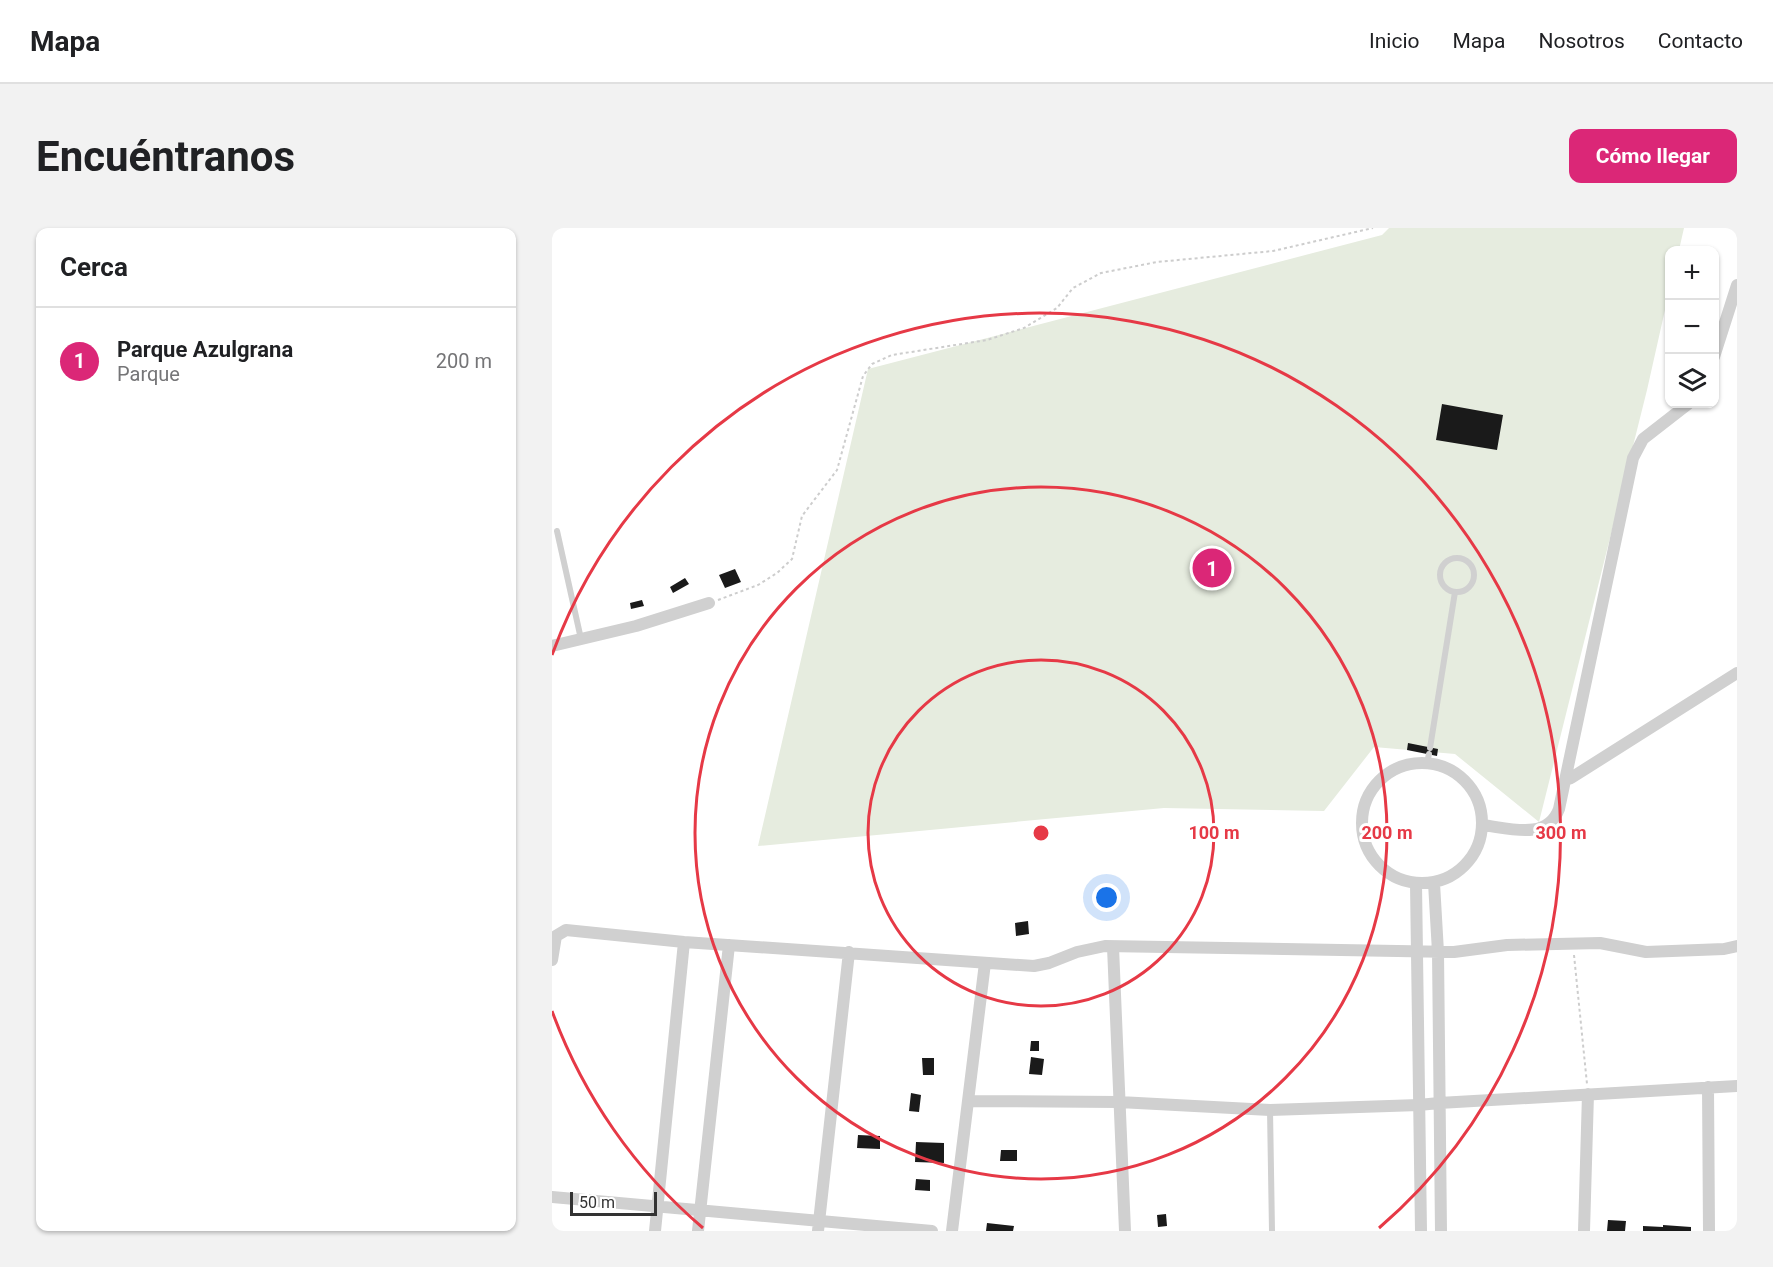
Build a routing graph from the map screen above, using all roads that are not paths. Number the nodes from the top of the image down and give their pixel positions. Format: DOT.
graph roads {
  1 [pos="1737,285"];
  2 [pos="1715,354"];
  3 [pos="1683,408"];
  4 [pos="557,531"];
  5 [pos="1455,592"];
  6 [pos="709,603"];
  7 [pos="581,639"];
  8 [pos="552,646"];
  9 [pos="1737,673"];
  10 [pos="1429,755"];
  11 [pos="1565,780"];
  12 [pos="1482,825"];
  13 [pos="1434,882"];
  14 [pos="1416,884"];
  15 [pos="684,942"];
  16 [pos="729,945"];
  17 [pos="1737,946"];
  18 [pos="1113,947"];
  19 [pos="1416,950"];
  20 [pos="1438,951"];
  21 [pos="849,952"];
  22 [pos="552,960"];
  23 [pos="985,963"];
  24 [pos="1737,1086"];
  25 [pos="1708,1088"];
  26 [pos="1588,1094"];
  27 [pos="968,1101"];
  28 [pos="1119,1102"];
  29 [pos="1439,1103"];
  30 [pos="1419,1106"];
  31 [pos="1270,1110"];
  32 [pos="552,1197"];
  33 [pos="657,1206"];
  34 [pos="700,1211"];
  35 [pos="818,1225"];
  36 [pos="852,1227"];
  37 [pos="655,1231"];
  38 [pos="698,1231"];
  39 [pos="932,1231"];
  40 [pos="952,1231"];
  41 [pos="1125,1231"];
  42 [pos="1272,1231"];
  43 [pos="1421,1231"];
  44 [pos="1441,1231"];
  45 [pos="1584,1231"];
  46 [pos="1709,1231"];
  1 -- 2 [label="street"];
  3 -- 11 [label="street"];
  4 -- 7 [label="lane"];
  5 -- 5 [label="lane"];
  5 -- 10 [label="lane"];
  6 -- 7 [label="street"];
  7 -- 8 [label="street"];
  9 -- 11 [label="street"];
  10 -- 12 [label="street"];
  10 -- 14 [label="street"];
  11 -- 12 [label="street"];
  12 -- 13 [label="street"];
  13 -- 14 [label="street"];
  13 -- 20 [label="street"];
  14 -- 19 [label="street"];
  15 -- 16 [label="street"];
  15 -- 22 [label="street"];
  15 -- 33 [label="street"];
  16 -- 21 [label="street"];
  16 -- 34 [label="street"];
  17 -- 20 [label="street"];
  18 -- 19 [label="street"];
  18 -- 23 [label="street"];
  18 -- 28 [label="street"];
  19 -- 20 [label="street"];
  19 -- 30 [label="street"];
  20 -- 29 [label="street"];
  21 -- 23 [label="street"];
  21 -- 35 [label="street"];
  23 -- 27 [label="street"];
  24 -- 25 [label="street"];
  25 -- 26 [label="street"];
  25 -- 46 [label="street"];
  26 -- 29 [label="street"];
  26 -- 45 [label="street"];
  27 -- 28 [label="street"];
  27 -- 40 [label="street"];
  28 -- 31 [label="street"];
  28 -- 41 [label="street"];
  29 -- 30 [label="street"];
  29 -- 44 [label="street"];
  30 -- 31 [label="street"];
  30 -- 43 [label="street"];
  31 -- 42 [label="lane"];
  32 -- 33 [label="street"];
  33 -- 34 [label="street"];
  33 -- 37 [label="street"];
  34 -- 35 [label="street"];
  34 -- 38 [label="street"];
  35 -- 36 [label="street"];
  36 -- 39 [label="street"];
}
